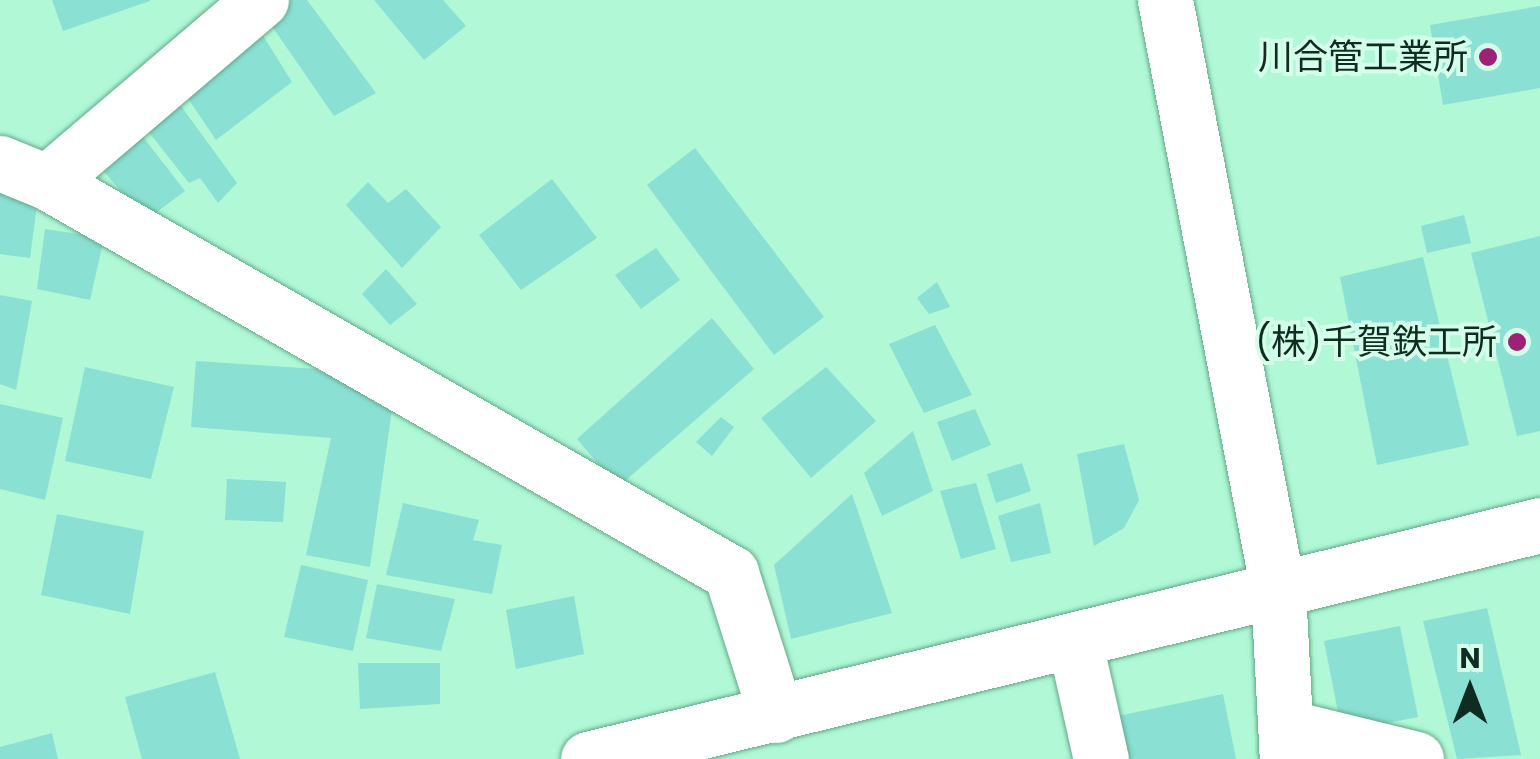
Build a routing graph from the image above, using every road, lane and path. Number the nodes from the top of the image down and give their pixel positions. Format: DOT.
graph roads {
  1 [pos="261,0"];
  2 [pos="1165,0"];
  3 [pos="23,173"];
  4 [pos="1540,526"];
  5 [pos="1278,590"];
  6 [pos="1075,643"];
  7 [pos="776,715"];
  8 [pos="1287,743"];
  9 [pos="588,759"];
  10 [pos="1101,759"];
  11 [pos="1416,759"];
  1 -- 3 [label="street"];
  2 -- 5 [label="street"];
  3 -- 7 [label="street"];
  4 -- 5 [label="street"];
  5 -- 6 [label="street"];
  5 -- 8 [label="street"];
  6 -- 7 [label="street"];
  6 -- 10 [label="street"];
  7 -- 9 [label="street"];
  8 -- 11 [label="street"];
}
